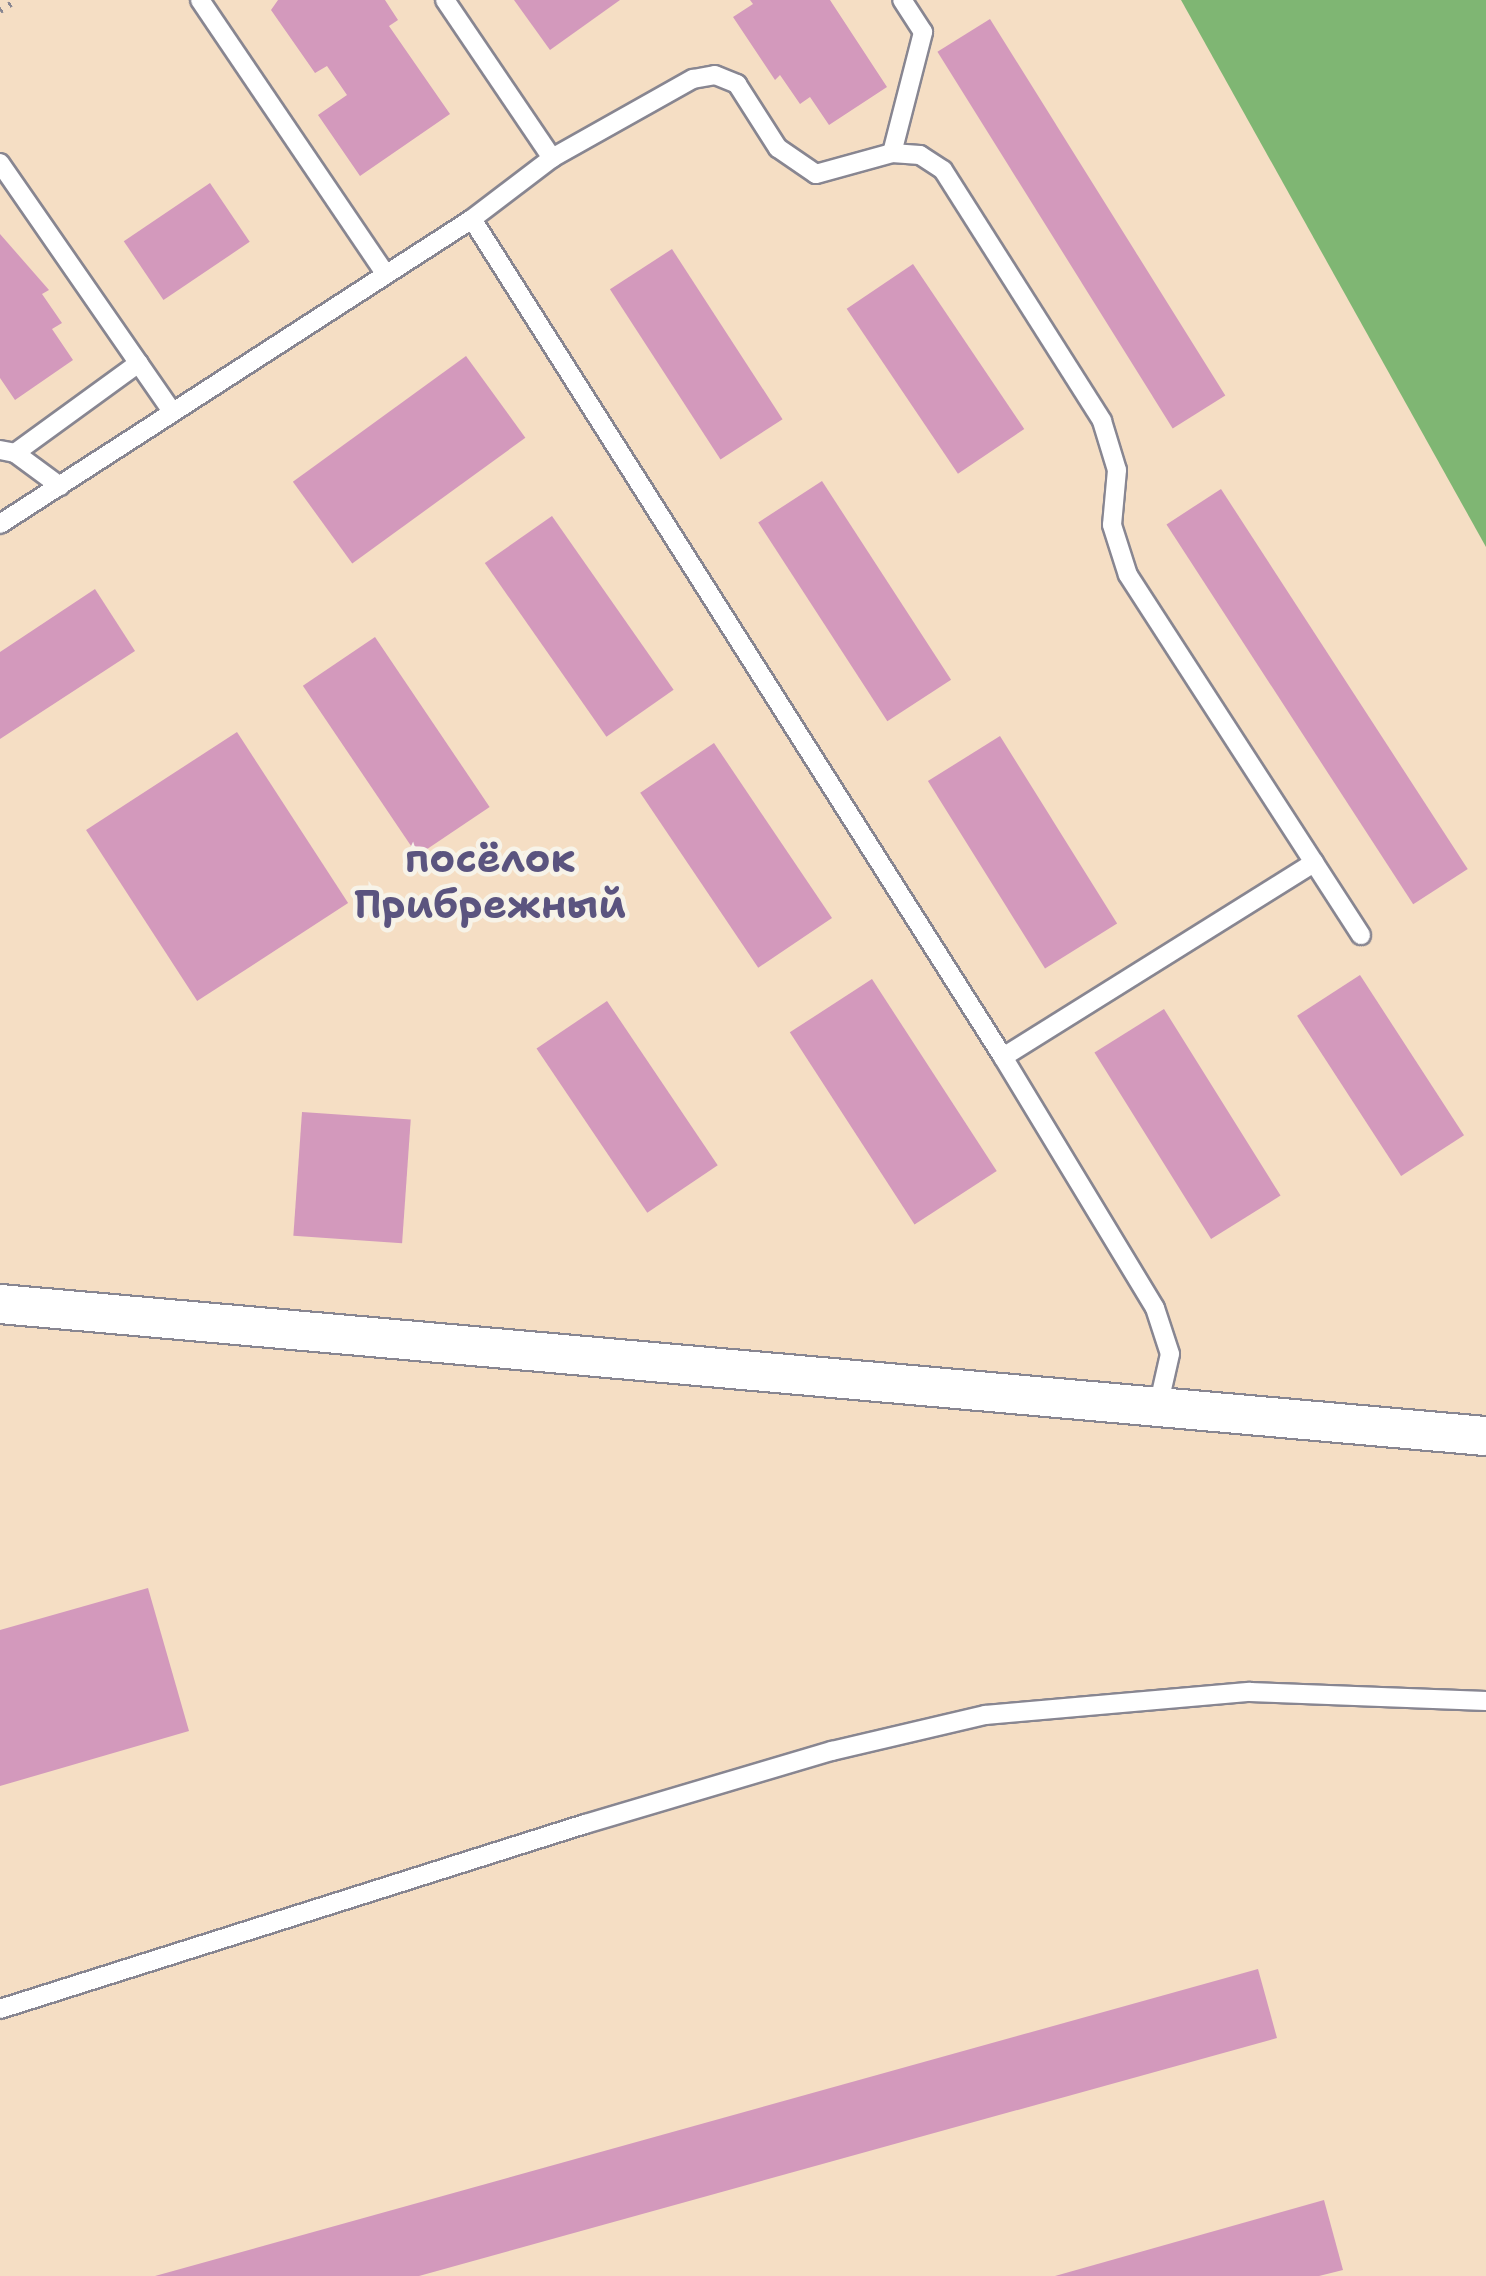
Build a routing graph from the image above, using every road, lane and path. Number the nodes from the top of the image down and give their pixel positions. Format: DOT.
graph roads {
  1 [pos="17,0"];
  2 [pos="200,0"];
  3 [pos="444,0"];
  4 [pos="902,0"];
  5 [pos="0,11"];
  6 [pos="892,153"];
  7 [pos="552,158"];
  8 [pos="0,164"];
  9 [pos="472,218"];
  10 [pos="384,270"];
  11 [pos="139,362"];
  12 [pos="172,411"];
  13 [pos="7,451"];
  14 [pos="60,486"];
  15 [pos="0,524"];
  16 [pos="1314,863"];
  17 [pos="1362,936"];
  18 [pos="1003,1057"];
  19 [pos="0,1304"];
  20 [pos="1158,1407"];
  21 [pos="1486,1436"];
  22 [pos="1486,1701"];
  23 [pos="0,2009"];
  1 -- 5 [label="path"];
  2 -- 10 [label="lane"];
  3 -- 7 [label="lane"];
  4 -- 6 [label="lane"];
  6 -- 7 [label="lane"];
  6 -- 16 [label="lane"];
  7 -- 9 [label="lane"];
  8 -- 11 [label="lane"];
  9 -- 10 [label="lane"];
  9 -- 18 [label="lane"];
  10 -- 12 [label="lane"];
  11 -- 12 [label="lane"];
  11 -- 13 [label="lane"];
  12 -- 14 [label="lane"];
  13 -- 14 [label="lane"];
  14 -- 15 [label="lane"];
  16 -- 17 [label="lane"];
  16 -- 18 [label="lane"];
  18 -- 20 [label="lane"];
  19 -- 20 [label="street"];
  20 -- 21 [label="street"];
  22 -- 23 [label="lane"];
}
